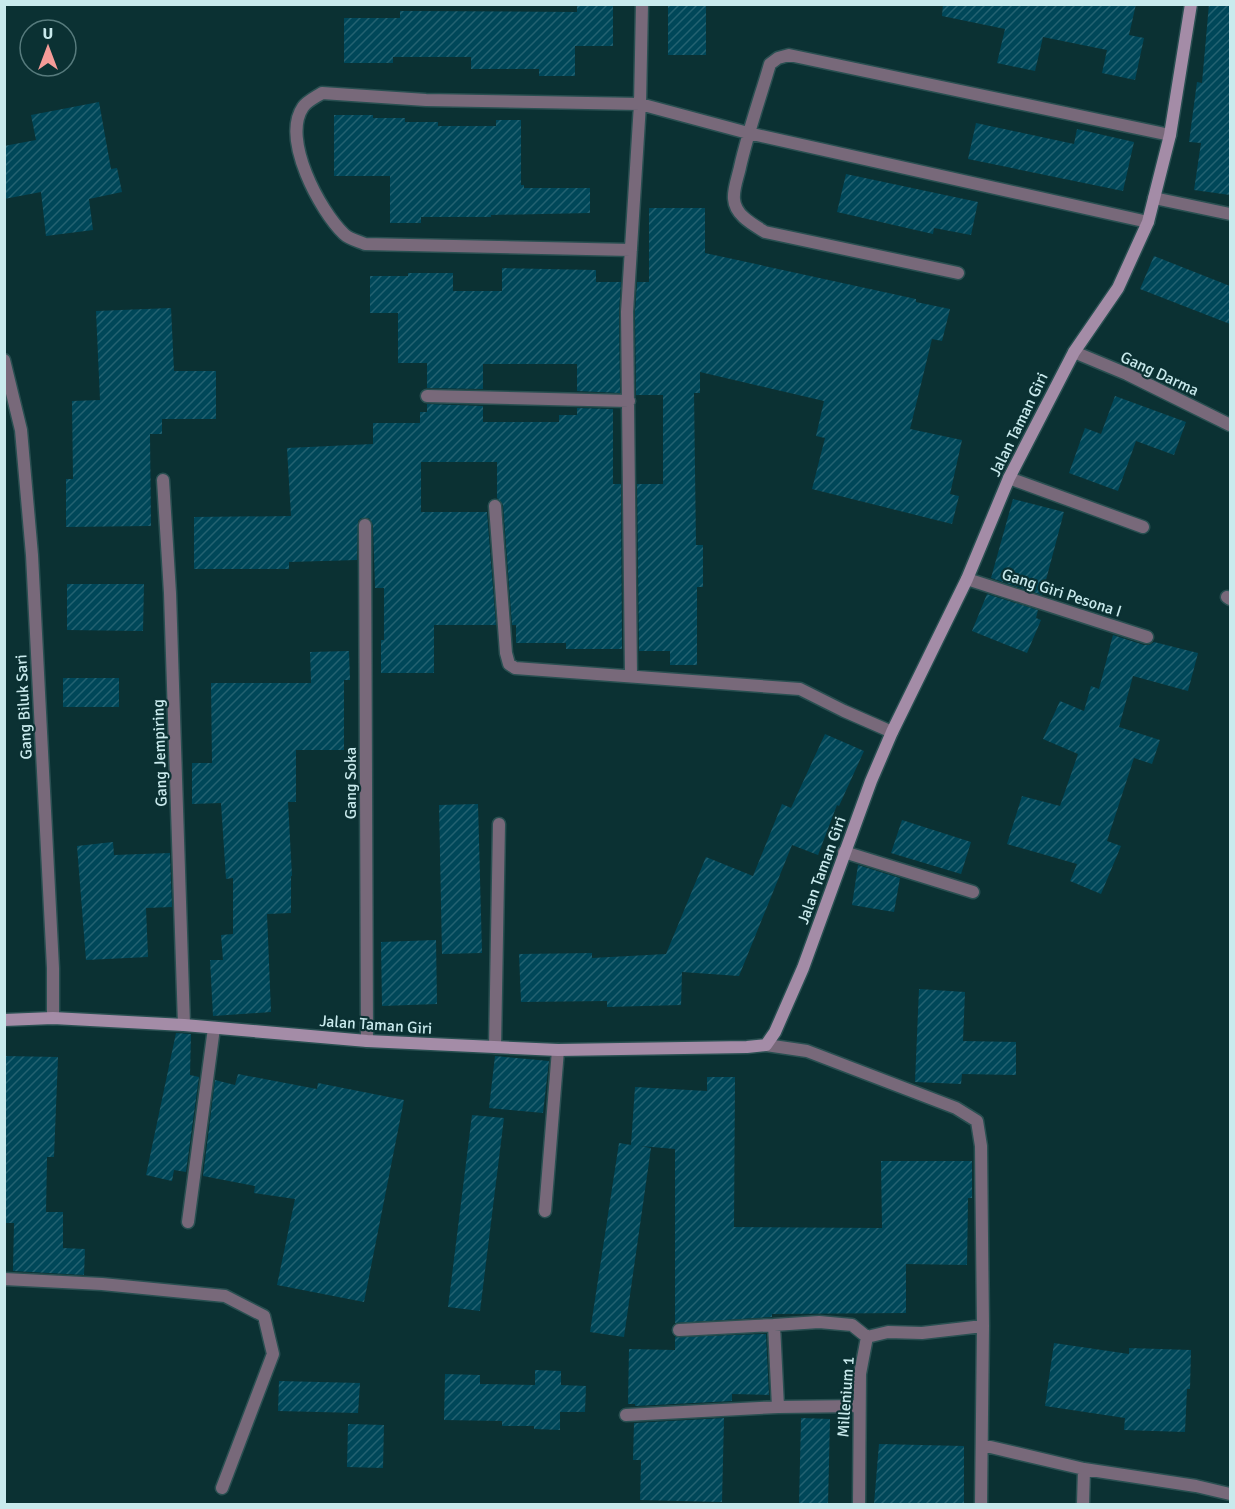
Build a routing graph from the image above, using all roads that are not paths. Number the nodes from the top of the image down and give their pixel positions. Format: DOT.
graph roads {
  1 [pos="642,4"];
  2 [pos="1191,4"];
  3 [pos="640,104"];
  4 [pos="748,133"];
  5 [pos="1170,135"];
  6 [pos="1154,198"];
  7 [pos="1230,214"];
  8 [pos="1148,222"];
  9 [pos="631,250"];
  10 [pos="958,273"];
  11 [pos="1074,351"];
  12 [pos="4,360"];
  13 [pos="427,396"];
  14 [pos="629,401"];
  15 [pos="1230,425"];
  16 [pos="1010,478"];
  17 [pos="163,480"];
  18 [pos="495,506"];
  19 [pos="365,525"];
  20 [pos="1143,527"];
  21 [pos="967,579"];
  22 [pos="1147,638"];
  23 [pos="631,675"];
  24 [pos="892,732"];
  25 [pos="499,824"];
  26 [pos="844,852"];
  27 [pos="974,892"];
  28 [pos="53,1018"];
  29 [pos="4,1020"];
  30 [pos="184,1025"];
  31 [pos="214,1028"];
  32 [pos="368,1041"];
  33 [pos="766,1045"];
  34 [pos="495,1047"];
  35 [pos="558,1050"];
  36 [pos="545,1211"];
  37 [pos="188,1222"];
  38 [pos="4,1279"];
  39 [pos="774,1325"];
  40 [pos="983,1326"];
  41 [pos="680,1330"];
  42 [pos="867,1337"];
  43 [pos="859,1406"];
  44 [pos="778,1407"];
  45 [pos="627,1415"];
  46 [pos="982,1445"];
  47 [pos="1084,1469"];
  48 [pos="222,1488"];
  49 [pos="1230,1494"];
  50 [pos="859,1504"];
  51 [pos="981,1504"];
  52 [pos="1083,1504"];
  1 -- 3 [label="street"];
  2 -- 5 [label="street, Jalan Taman Giri"];
  3 -- 4 [label="street"];
  3 -- 9 [label="street"];
  3 -- 9 [label="street"];
  4 -- 5 [label="street"];
  4 -- 8 [label="street"];
  4 -- 10 [label="street"];
  5 -- 6 [label="street, Jalan Taman Giri"];
  6 -- 7 [label="street"];
  6 -- 8 [label="street, Jalan Taman Giri"];
  8 -- 11 [label="street, Jalan Taman Giri"];
  9 -- 14 [label="street"];
  11 -- 15 [label="street, Gang Darma"];
  11 -- 16 [label="street, Jalan Taman Giri"];
  12 -- 28 [label="street, Gang Biluk Sari"];
  13 -- 14 [label="street"];
  14 -- 23 [label="street"];
  16 -- 20 [label="street"];
  16 -- 21 [label="street, Jalan Taman Giri"];
  17 -- 30 [label="street, Gang Jempiring"];
  18 -- 23 [label="street"];
  19 -- 32 [label="street, Gang Soka"];
  21 -- 22 [label="street, Gang Giri Pesona I"];
  21 -- 24 [label="street, Jalan Taman Giri"];
  23 -- 24 [label="street"];
  24 -- 26 [label="street, Jalan Taman Giri"];
  25 -- 34 [label="street"];
  26 -- 27 [label="street"];
  26 -- 33 [label="street, Jalan Taman Giri"];
  28 -- 29 [label="street, Jalan Taman Giri"];
  28 -- 30 [label="street, Jalan Taman Giri"];
  30 -- 31 [label="street, Jalan Taman Giri"];
  31 -- 32 [label="street, Jalan Taman Giri"];
  31 -- 37 [label="street"];
  32 -- 34 [label="street, Jalan Taman Giri"];
  33 -- 35 [label="street, Jalan Taman Giri"];
  33 -- 40 [label="street"];
  34 -- 35 [label="street, Jalan Taman Giri"];
  35 -- 36 [label="street"];
  38 -- 48 [label="street"];
  39 -- 41 [label="street"];
  39 -- 42 [label="street"];
  39 -- 44 [label="street"];
  40 -- 42 [label="street, Millenium 1"];
  40 -- 46 [label="street"];
  42 -- 43 [label="street, Millenium 1"];
  43 -- 44 [label="street"];
  43 -- 50 [label="street, Millenium 1"];
  44 -- 45 [label="street"];
  46 -- 47 [label="street"];
  46 -- 51 [label="street"];
  47 -- 49 [label="street"];
  47 -- 52 [label="street"];
}
